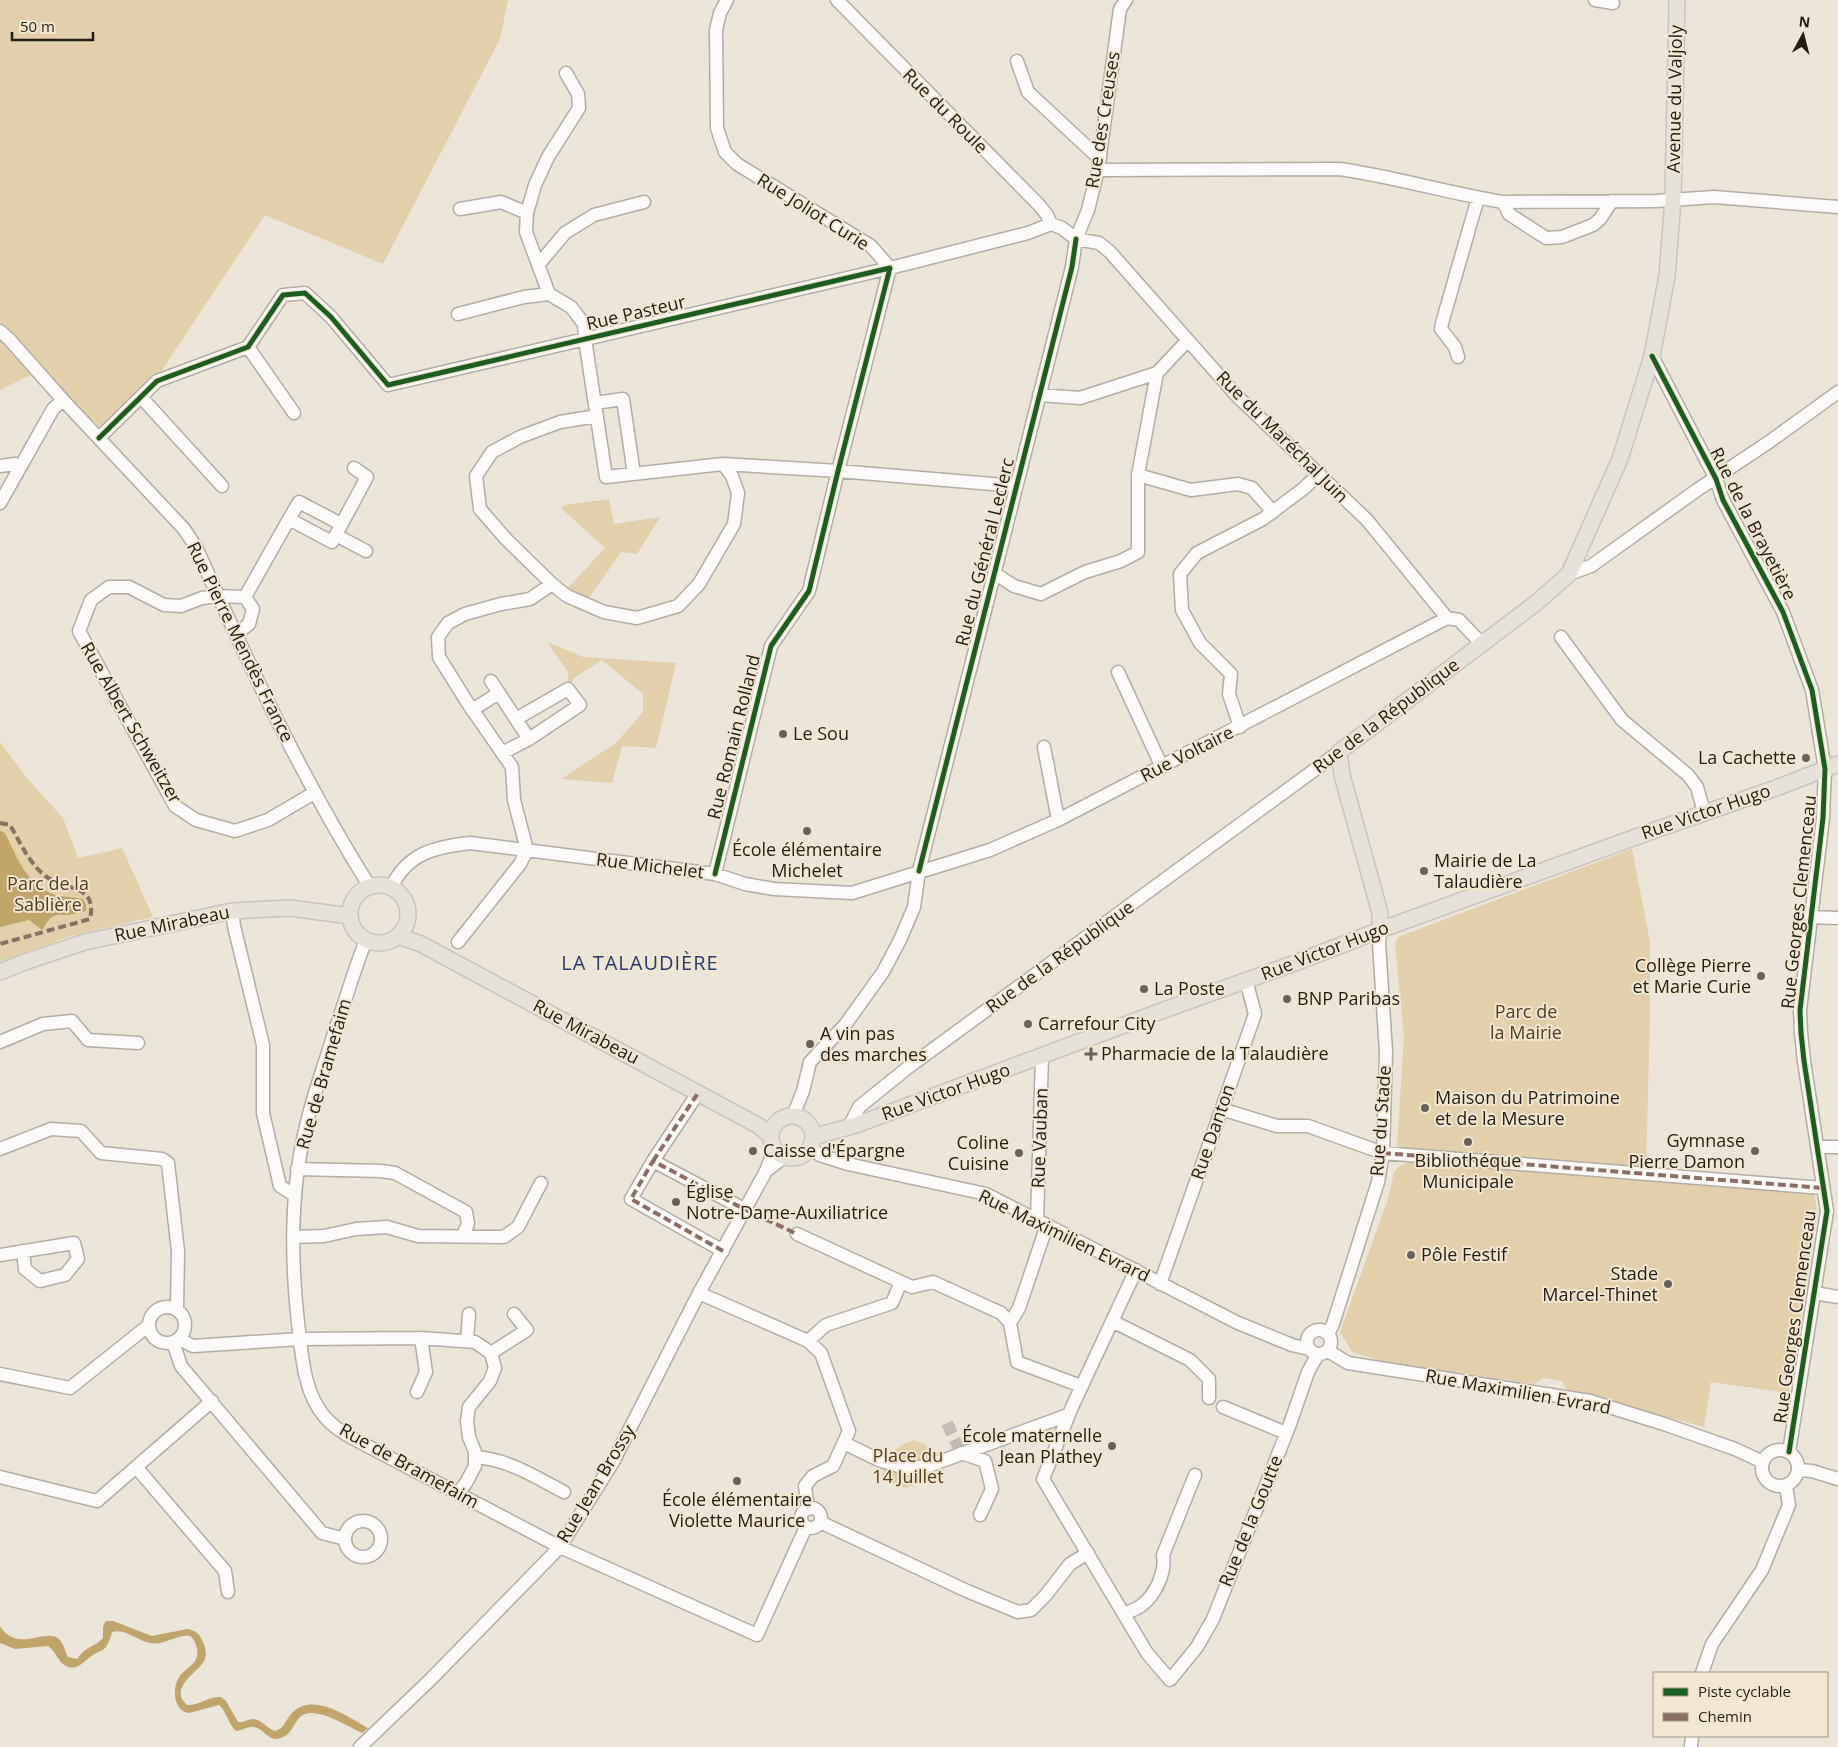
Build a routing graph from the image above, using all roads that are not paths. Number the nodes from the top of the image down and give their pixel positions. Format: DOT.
graph roads {
  1 [pos="727,0"];
  2 [pos="827,0"];
  3 [pos="1126,0"];
  4 [pos="1595,0"];
  5 [pos="1677,0"];
  6 [pos="839,3"];
  7 [pos="1613,3"];
  8 [pos="1017,61"];
  9 [pos="566,73"];
  10 [pos="1100,159"];
  11 [pos="1478,198"];
  12 [pos="1673,199"];
  13 [pos="1612,201"];
  14 [pos="644,202"];
  15 [pos="1502,202"];
  16 [pos="1838,207"];
  17 [pos="460,209"];
  18 [pos="527,213"];
  19 [pos="1051,224"];
  20 [pos="1076,240"];
  21 [pos="539,264"];
  22 [pos="890,268"];
  23 [pos="549,294"];
  24 [pos="458,314"];
  25 [pos="0,331"];
  26 [pos="585,339"];
  27 [pos="1188,340"];
  28 [pos="248,347"];
  29 [pos="1652,356"];
  30 [pos="1458,357"];
  31 [pos="1158,373"];
  32 [pos="1838,392"];
  33 [pos="1039,395"];
  34 [pos="140,397"];
  35 [pos="63,400"];
  36 [pos="596,410"];
  37 [pos="294,412"];
  38 [pos="99,438"];
  39 [pos="723,464"];
  40 [pos="0,466"];
  41 [pos="20,467"];
  42 [pos="354,468"];
  43 [pos="838,471"];
  44 [pos="634,474"];
  45 [pos="1138,474"];
  46 [pos="1318,475"];
  47 [pos="1716,479"];
  48 [pos="222,486"];
  49 [pos="1016,486"];
  50 [pos="0,503"];
  51 [pos="1273,512"];
  52 [pos="289,519"];
  53 [pos="339,530"];
  54 [pos="366,551"];
  55 [pos="994,573"];
  56 [pos="1569,574"];
  57 [pos="552,584"];
  58 [pos="218,596"];
  59 [pos="245,597"];
  60 [pos="1447,618"];
  61 [pos="236,634"];
  62 [pos="1561,637"];
  63 [pos="1482,644"];
  64 [pos="1118,672"];
  65 [pos="491,681"];
  66 [pos="499,693"];
  67 [pos="472,710"];
  68 [pos="516,719"];
  69 [pos="1240,727"];
  70 [pos="529,739"];
  71 [pos="1044,747"];
  72 [pos="1339,752"];
  73 [pos="502,753"];
  74 [pos="1831,766"];
  75 [pos="1162,767"];
  76 [pos="314,793"];
  77 [pos="1704,812"];
  78 [pos="1058,820"];
  79 [pos="526,850"];
  80 [pos="919,871"];
  81 [pos="715,874"];
  82 [pos="370,887"];
  83 [pos="391,888"];
  84 [pos="350,916"];
  85 [pos="1810,917"];
  86 [pos="233,918"];
  87 [pos="1838,918"];
  88 [pos="1380,930"];
  89 [pos="398,936"];
  90 [pos="366,940"];
  91 [pos="458,942"];
  92 [pos="0,972"];
  93 [pos="1246,980"];
  94 [pos="0,1042"];
  95 [pos="138,1043"];
  96 [pos="1042,1056"];
  97 [pos="698,1093"];
  98 [pos="1222,1109"];
  99 [pos="793,1116"];
  100 [pos="852,1126"];
  101 [pos="811,1142"];
  102 [pos="776,1147"];
  103 [pos="1838,1147"];
  104 [pos="1818,1148"];
  105 [pos="0,1149"];
  106 [pos="1383,1154"];
  107 [pos="653,1160"];
  108 [pos="297,1169"];
  109 [pos="541,1183"];
  110 [pos="1823,1188"];
  111 [pos="294,1195"];
  112 [pos="746,1210"];
  113 [pos="1042,1222"];
  114 [pos="797,1234"];
  115 [pos="463,1235"];
  116 [pos="293,1237"];
  117 [pos="23,1251"];
  118 [pos="723,1251"];
  119 [pos="0,1255"];
  120 [pos="1136,1270"];
  121 [pos="900,1282"];
  122 [pos="1160,1284"];
  123 [pos="699,1293"];
  124 [pos="1815,1294"];
  125 [pos="1838,1297"];
  126 [pos="177,1310"];
  127 [pos="469,1314"];
  128 [pos="514,1314"];
  129 [pos="1112,1321"];
  130 [pos="1010,1323"];
  131 [pos="149,1325"];
  132 [pos="1328,1334"];
  133 [pos="300,1338"];
  134 [pos="421,1338"];
  135 [pos="176,1340"];
  136 [pos="467,1341"];
  137 [pos="808,1341"];
  138 [pos="1318,1351"];
  139 [pos="491,1353"];
  140 [pos="0,1374"];
  141 [pos="1082,1386"];
  142 [pos="417,1392"];
  143 [pos="1209,1398"];
  144 [pos="212,1401"];
  145 [pos="1223,1407"];
  146 [pos="1068,1415"];
  147 [pos="1286,1433"];
  148 [pos="844,1443"];
  149 [pos="1789,1452"];
  150 [pos="961,1453"];
  151 [pos="475,1457"];
  152 [pos="1763,1462"];
  153 [pos="136,1467"];
  154 [pos="1799,1470"];
  155 [pos="1195,1475"];
  156 [pos="0,1477"];
  157 [pos="1838,1479"];
  158 [pos="1786,1486"];
  159 [pos="458,1492"];
  160 [pos="564,1492"];
  161 [pos="808,1509"];
  162 [pos="980,1515"];
  163 [pos="820,1522"];
  164 [pos="806,1527"];
  165 [pos="345,1539"];
  166 [pos="560,1547"];
  167 [pos="1088,1554"];
  168 [pos="228,1592"];
  169 [pos="1124,1614"];
  170 [pos="1702,1672"];
  171 [pos="360,1747"];
  1 -- 22 [label="street, Rue Joliot Curie"];
  2 -- 6 [label="street"];
  3 -- 10 [label="street, Rue des Creuses"];
  4 -- 7 [label="street"];
  5 -- 12 [label="main road, Avenue du Valjoly"];
  6 -- 19 [label="street, Rue du Roule"];
  8 -- 10 [label="street"];
  9 -- 18 [label="street"];
  10 -- 11 [label="street"];
  10 -- 20 [label="street, Rue des Creuses"];
  11 -- 15 [label="street"];
  11 -- 30 [label="street"];
  12 -- 13 [label="street"];
  12 -- 16 [label="street"];
  12 -- 29 [label="main road, Rue de la République"];
  13 -- 15 [label="street"];
  13 -- 15 [label="street"];
  14 -- 21 [label="street"];
  17 -- 18 [label="street"];
  18 -- 21 [label="street"];
  19 -- 20 [label="street"];
  19 -- 22 [label="street"];
  20 -- 27 [label="street, Rue du Maréchal Juin"];
  20 -- 33 [label="street, Rue du Général Leclerc"];
  21 -- 23 [label="street"];
  22 -- 26 [label="street, Rue Pasteur"];
  22 -- 43 [label="street, Rue Romain Rolland"];
  23 -- 24 [label="street"];
  23 -- 26 [label="street"];
  25 -- 35 [label="street, Rue Pierre Mendès France"];
  26 -- 28 [label="street, Rue Pasteur"];
  26 -- 36 [label="street"];
  27 -- 31 [label="street"];
  27 -- 46 [label="street, Rue du Maréchal Juin"];
  28 -- 34 [label="street"];
  28 -- 37 [label="street"];
  29 -- 47 [label="street, Rue de la Brayetière"];
  29 -- 56 [label="main road, Rue de la République"];
  31 -- 33 [label="street"];
  31 -- 45 [label="street"];
  32 -- 47 [label="street"];
  33 -- 49 [label="street, Rue du Général Leclerc"];
  34 -- 38 [label="street"];
  34 -- 48 [label="street"];
  35 -- 38 [label="street, Rue Pierre Mendès France"];
  35 -- 41 [label="street"];
  36 -- 44 [label="street"];
  36 -- 44 [label="street"];
  36 -- 57 [label="street"];
  38 -- 58 [label="street, Rue Pierre Mendès France"];
  39 -- 43 [label="street"];
  39 -- 44 [label="street"];
  39 -- 57 [label="street"];
  40 -- 41 [label="street"];
  41 -- 50 [label="street"];
  42 -- 53 [label="street"];
  43 -- 49 [label="street"];
  43 -- 81 [label="street, Rue Romain Rolland"];
  45 -- 51 [label="street"];
  45 -- 55 [label="street"];
  46 -- 51 [label="street"];
  46 -- 60 [label="street, Rue du Maréchal Juin"];
  47 -- 56 [label="street"];
  47 -- 74 [label="street, Rue de la Brayetière"];
  49 -- 55 [label="street, Rue du Général Leclerc"];
  51 -- 69 [label="street"];
  52 -- 53 [label="street"];
  52 -- 53 [label="street"];
  52 -- 59 [label="street"];
  53 -- 54 [label="street"];
  55 -- 80 [label="street, Rue du Général Leclerc"];
  56 -- 63 [label="main road, Rue de la République"];
  57 -- 67 [label="street"];
  58 -- 59 [label="street, Rue Albert Schweitzer"];
  58 -- 61 [label="street, Rue Pierre Mendès France"];
  58 -- 76 [label="street, Rue Albert Schweitzer"];
  59 -- 61 [label="street"];
  60 -- 63 [label="street, Rue du Maréchal Juin"];
  60 -- 69 [label="street, Rue Voltaire"];
  61 -- 76 [label="street, Rue Pierre Mendès France"];
  62 -- 77 [label="street"];
  63 -- 72 [label="main road, Rue de la République"];
  64 -- 75 [label="street"];
  65 -- 66 [label="street"];
  66 -- 67 [label="street"];
  66 -- 68 [label="street"];
  67 -- 73 [label="street"];
  68 -- 70 [label="street"];
  68 -- 70 [label="street"];
  69 -- 75 [label="street, Rue Voltaire"];
  70 -- 73 [label="street"];
  71 -- 78 [label="street"];
  72 -- 88 [label="main road"];
  72 -- 100 [label="street, Rue de la République"];
  73 -- 79 [label="street"];
  74 -- 77 [label="main road, Rue Victor Hugo"];
  74 -- 85 [label="street, Rue Georges Clemenceau"];
  75 -- 78 [label="street, Rue Voltaire"];
  76 -- 82 [label="street, Rue Pierre Mendès France"];
  77 -- 88 [label="main road, Rue Victor Hugo"];
  78 -- 80 [label="street, Rue Voltaire"];
  79 -- 81 [label="street, Rue Michelet"];
  79 -- 83 [label="street, Rue Michelet"];
  79 -- 91 [label="street"];
  80 -- 81 [label="street, Rue Michelet"];
  80 -- 99 [label="street, Rue du Général Leclerc"];
  82 -- 83 [label="main road"];
  82 -- 84 [label="main road"];
  83 -- 89 [label="main road"];
  84 -- 86 [label="main road, Rue Mirabeau"];
  84 -- 90 [label="main road"];
  85 -- 87 [label="street"];
  85 -- 104 [label="street, Rue Georges Clemenceau"];
  86 -- 92 [label="main road, Rue Mirabeau"];
  86 -- 111 [label="street"];
  88 -- 93 [label="main road, Rue Victor Hugo"];
  88 -- 106 [label="street, Rue du Stade"];
  89 -- 90 [label="main road"];
  89 -- 97 [label="main road, Rue Mirabeau"];
  90 -- 108 [label="street, Rue de Bramefaim"];
  93 -- 96 [label="main road, Rue Victor Hugo"];
  93 -- 98 [label="street, Rue Danton"];
  94 -- 95 [label="street"];
  96 -- 100 [label="main road, Rue Victor Hugo"];
  96 -- 113 [label="street, Rue Vauban"];
  97 -- 102 [label="main road, Rue Mirabeau"];
  97 -- 107 [label="street"];
  98 -- 106 [label="street"];
  98 -- 122 [label="street, Rue Danton"];
  99 -- 101 [label="main road"];
  99 -- 102 [label="main road"];
  100 -- 101 [label="main road, Rue Victor Hugo"];
  101 -- 102 [label="main road"];
  101 -- 113 [label="street, Rue Maximilien Evrard"];
  102 -- 112 [label="street, Rue Jean Brossy"];
  103 -- 104 [label="street"];
  104 -- 110 [label="street, Rue Georges Clemenceau"];
  105 -- 126 [label="street"];
  106 -- 110 [label="street"];
  106 -- 132 [label="street, Rue du Stade"];
  107 -- 112 [label="street"];
  107 -- 118 [label="street"];
  108 -- 111 [label="street, Rue de Bramefaim"];
  108 -- 115 [label="street"];
  109 -- 115 [label="street"];
  110 -- 124 [label="street, Rue Georges Clemenceau"];
  111 -- 116 [label="street, Rue de Bramefaim"];
  112 -- 118 [label="street, Rue Jean Brossy"];
  113 -- 120 [label="street, Rue Maximilien Evrard"];
  113 -- 130 [label="street, Rue Vauban"];
  114 -- 121 [label="street"];
  115 -- 116 [label="street"];
  116 -- 133 [label="street, Rue de Bramefaim"];
  117 -- 119 [label="street"];
  118 -- 123 [label="street, Rue Jean Brossy"];
  120 -- 122 [label="street, Rue Maximilien Evrard"];
  120 -- 129 [label="street"];
  121 -- 130 [label="street"];
  121 -- 137 [label="street"];
  122 -- 138 [label="street, Rue Maximilien Evrard"];
  123 -- 137 [label="street"];
  123 -- 166 [label="street, Rue Jean Brossy"];
  124 -- 125 [label="street"];
  124 -- 149 [label="street, Rue Georges Clemenceau"];
  126 -- 131 [label="street"];
  126 -- 135 [label="street"];
  127 -- 136 [label="street"];
  128 -- 139 [label="street"];
  129 -- 141 [label="street"];
  129 -- 143 [label="street"];
  130 -- 141 [label="street"];
  131 -- 135 [label="street"];
  131 -- 140 [label="street"];
  132 -- 138 [label="street"];
  132 -- 138 [label="street"];
  133 -- 134 [label="street"];
  133 -- 135 [label="street"];
  133 -- 159 [label="street, Rue de Bramefaim"];
  134 -- 136 [label="street"];
  134 -- 142 [label="street"];
  135 -- 144 [label="street"];
  136 -- 139 [label="street"];
  137 -- 148 [label="street"];
  138 -- 147 [label="street, Rue de la Goutte"];
  138 -- 152 [label="street, Rue Maximilien Evrard"];
  139 -- 151 [label="street"];
  141 -- 146 [label="street"];
  144 -- 153 [label="street"];
  144 -- 165 [label="street"];
  145 -- 147 [label="street"];
  146 -- 150 [label="street"];
  146 -- 167 [label="street"];
  147 -- 169 [label="street, Rue de la Goutte"];
  148 -- 150 [label="street"];
  148 -- 161 [label="street"];
  149 -- 152 [label="street"];
  149 -- 154 [label="street"];
  150 -- 162 [label="street"];
  151 -- 159 [label="street"];
  151 -- 160 [label="street"];
  152 -- 158 [label="street"];
  153 -- 156 [label="street"];
  153 -- 168 [label="street"];
  154 -- 157 [label="street"];
  154 -- 158 [label="street"];
  155 -- 169 [label="street"];
  158 -- 170 [label="street"];
  159 -- 166 [label="street, Rue de Bramefaim"];
  161 -- 163 [label="street"];
  161 -- 164 [label="street"];
  163 -- 164 [label="street"];
  163 -- 167 [label="street"];
  164 -- 166 [label="street, Rue de Bramefaim"];
  166 -- 171 [label="street, Rue Jean Brossy"];
  167 -- 169 [label="street"];
}
